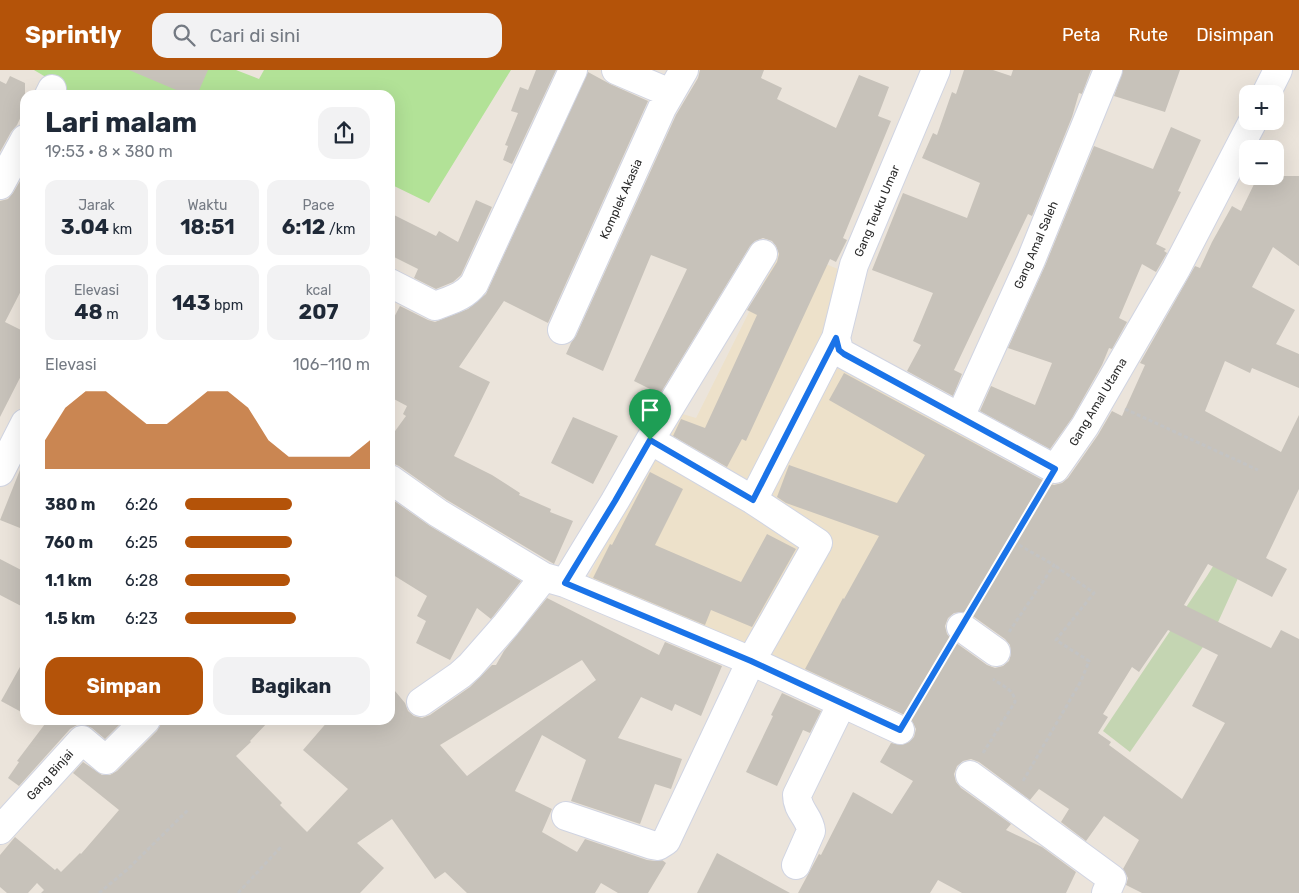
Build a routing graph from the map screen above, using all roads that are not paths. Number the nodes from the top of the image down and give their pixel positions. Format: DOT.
graph roads {
  1 [pos="573,70"];
  2 [pos="616,70"];
  3 [pos="684,70"];
  4 [pos="936,70"];
  5 [pos="1108,70"];
  6 [pos="1278,70"];
  7 [pos="1270,85"];
  8 [pos="670,93"];
  9 [pos="1248,130"];
  10 [pos="20,148"];
  11 [pos="0,185"];
  12 [pos="763,254"];
  13 [pos="395,286"];
  14 [pos="562,330"];
  15 [pos="840,346"];
  16 [pos="960,417"];
  17 [pos="20,433"];
  18 [pos="650,440"];
  19 [pos="0,472"];
  20 [pos="395,483"];
  21 [pos="753,500"];
  22 [pos="554,580"];
  23 [pos="961,627"];
  24 [pos="996,652"];
  25 [pos="751,661"];
  26 [pos="421,702"];
  27 [pos="842,703"];
  28 [pos="141,725"];
  29 [pos="900,730"];
  30 [pos="970,775"];
  31 [pos="566,816"];
  32 [pos="0,830"];
  33 [pos="796,865"];
  34 [pos="1109,886"];
  1 -- 13 [label="street"];
  2 -- 8 [label="street"];
  3 -- 8 [label="street, Komplek Akasia"];
  4 -- 15 [label="street, Gang Teuku Umar"];
  5 -- 16 [label="street, Gang Amal Saleh"];
  6 -- 7 [label="street"];
  8 -- 14 [label="street, Komplek Akasia"];
  9 -- 16 [label="street, Gang Amal Utama"];
  10 -- 11 [label="street"];
  12 -- 18 [label="street"];
  15 -- 16 [label="street"];
  15 -- 21 [label="street, Gang Teuku Umar"];
  17 -- 19 [label="street"];
  18 -- 21 [label="street"];
  18 -- 22 [label="street"];
  20 -- 22 [label="street"];
  21 -- 25 [label="street"];
  22 -- 25 [label="street"];
  22 -- 26 [label="street"];
  23 -- 24 [label="street"];
  25 -- 27 [label="street"];
  25 -- 31 [label="street"];
  27 -- 29 [label="street"];
  27 -- 33 [label="street"];
  28 -- 32 [label="street, Gang Binjai"];
  30 -- 34 [label="street"];
}
